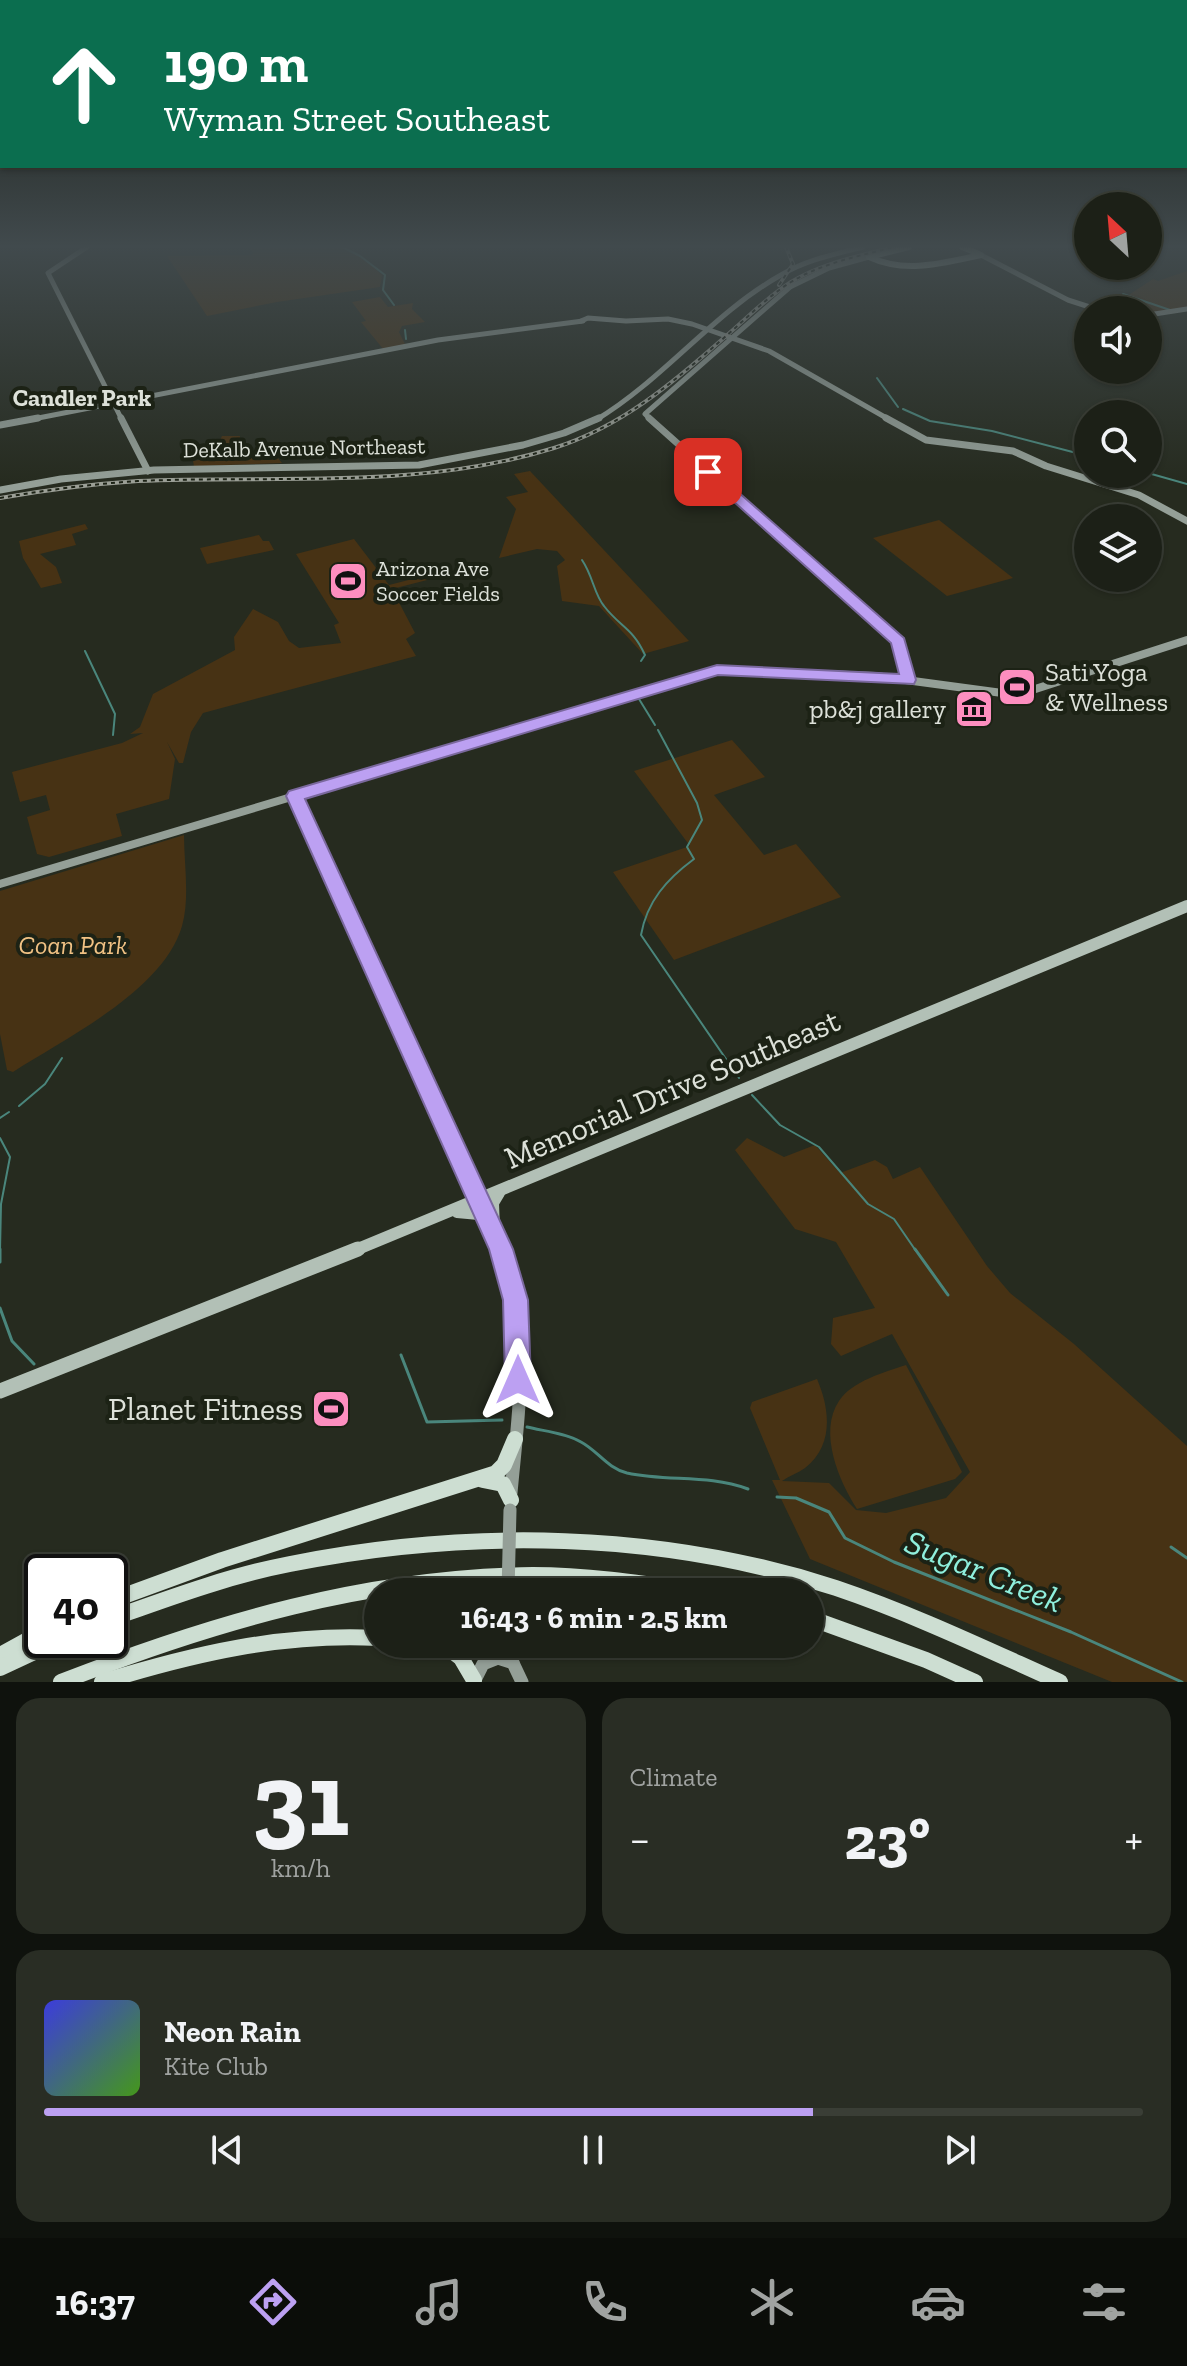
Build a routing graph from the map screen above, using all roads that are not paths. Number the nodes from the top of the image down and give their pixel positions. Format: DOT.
graph roads {
  1 [pos="75,325"];
  2 [pos="547,325"];
  3 [pos="691,325"];
  4 [pos="717,325"];
  5 [pos="746,325"];
  6 [pos="711,331"];
  7 [pos="731,338"];
  8 [pos="114,403"];
  9 [pos="0,425"];
  10 [pos="148,471"];
  11 [pos="0,490"];
  12 [pos="1187,521"];
  13 [pos="1187,640"];
  14 [pos="908,680"];
  15 [pos="295,796"];
  16 [pos="0,884"];
  17 [pos="1187,906"];
  18 [pos="500,1191"];
  19 [pos="478,1201"];
  20 [pos="447,1213"];
  21 [pos="494,1232"];
  22 [pos="0,1391"];
  23 [pos="515,1439"];
  24 [pos="474,1480"];
  25 [pos="510,1505"];
  26 [pos="438,1578"];
  27 [pos="508,1578"];
  28 [pos="617,1578"];
  29 [pos="364,1587"];
  30 [pos="128,1594"];
  31 [pos="128,1613"];
  32 [pos="824,1623"];
  33 [pos="364,1637"];
  34 [pos="24,1642"];
  35 [pos="0,1655"];
  36 [pos="24,1657"];
  37 [pos="461,1658"];
  38 [pos="512,1658"];
  39 [pos="490,1660"];
  40 [pos="513,1663"];
  41 [pos="0,1668"];
  42 [pos="474,1681"];
  43 [pos="61,1682"];
  44 [pos="102,1682"];
  45 [pos="522,1682"];
  46 [pos="975,1682"];
  47 [pos="1060,1682"];
  1 -- 8 [label="street"];
  2 -- 8 [label="street"];
  3 -- 6 [label="street"];
  4 -- 6 [label="street, DeKalb Avenue Northeast"];
  5 -- 7 [label="street"];
  6 -- 7 [label="street"];
  6 -- 10 [label="street, DeKalb Avenue Northeast"];
  7 -- 12 [label="street"];
  7 -- 14 [label="street"];
  8 -- 9 [label="street"];
  8 -- 10 [label="street"];
  10 -- 11 [label="street, DeKalb Avenue Northeast"];
  13 -- 14 [label="street"];
  14 -- 15 [label="street"];
  15 -- 16 [label="street"];
  15 -- 19 [label="street"];
  17 -- 18 [label="main road, Memorial Drive Southeast"];
  18 -- 19 [label="main road, Memorial Drive Southeast"];
  18 -- 21 [label="main road"];
  19 -- 20 [label="main road, Memorial Drive Southeast"];
  19 -- 21 [label="street"];
  20 -- 21 [label="main road"];
  20 -- 22 [label="main road, Memorial Drive Southeast"];
  21 -- 23 [label="street"];
  23 -- 24 [label="highway"];
  23 -- 25 [label="street"];
  24 -- 25 [label="highway"];
  24 -- 30 [label="highway"];
  25 -- 27 [label="street, bridge"];
  26 -- 28 [label="highway"];
  29 -- 43 [label="highway"];
  31 -- 47 [label="highway"];
  32 -- 46 [label="highway"];
  33 -- 44 [label="highway"];
  34 -- 35 [label="highway"];
  36 -- 41 [label="highway"];
  37 -- 42 [label="highway"];
  38 -- 40 [label="street"];
  39 -- 40 [label="street"];
  39 -- 42 [label="street"];
  40 -- 45 [label="street"];
}
